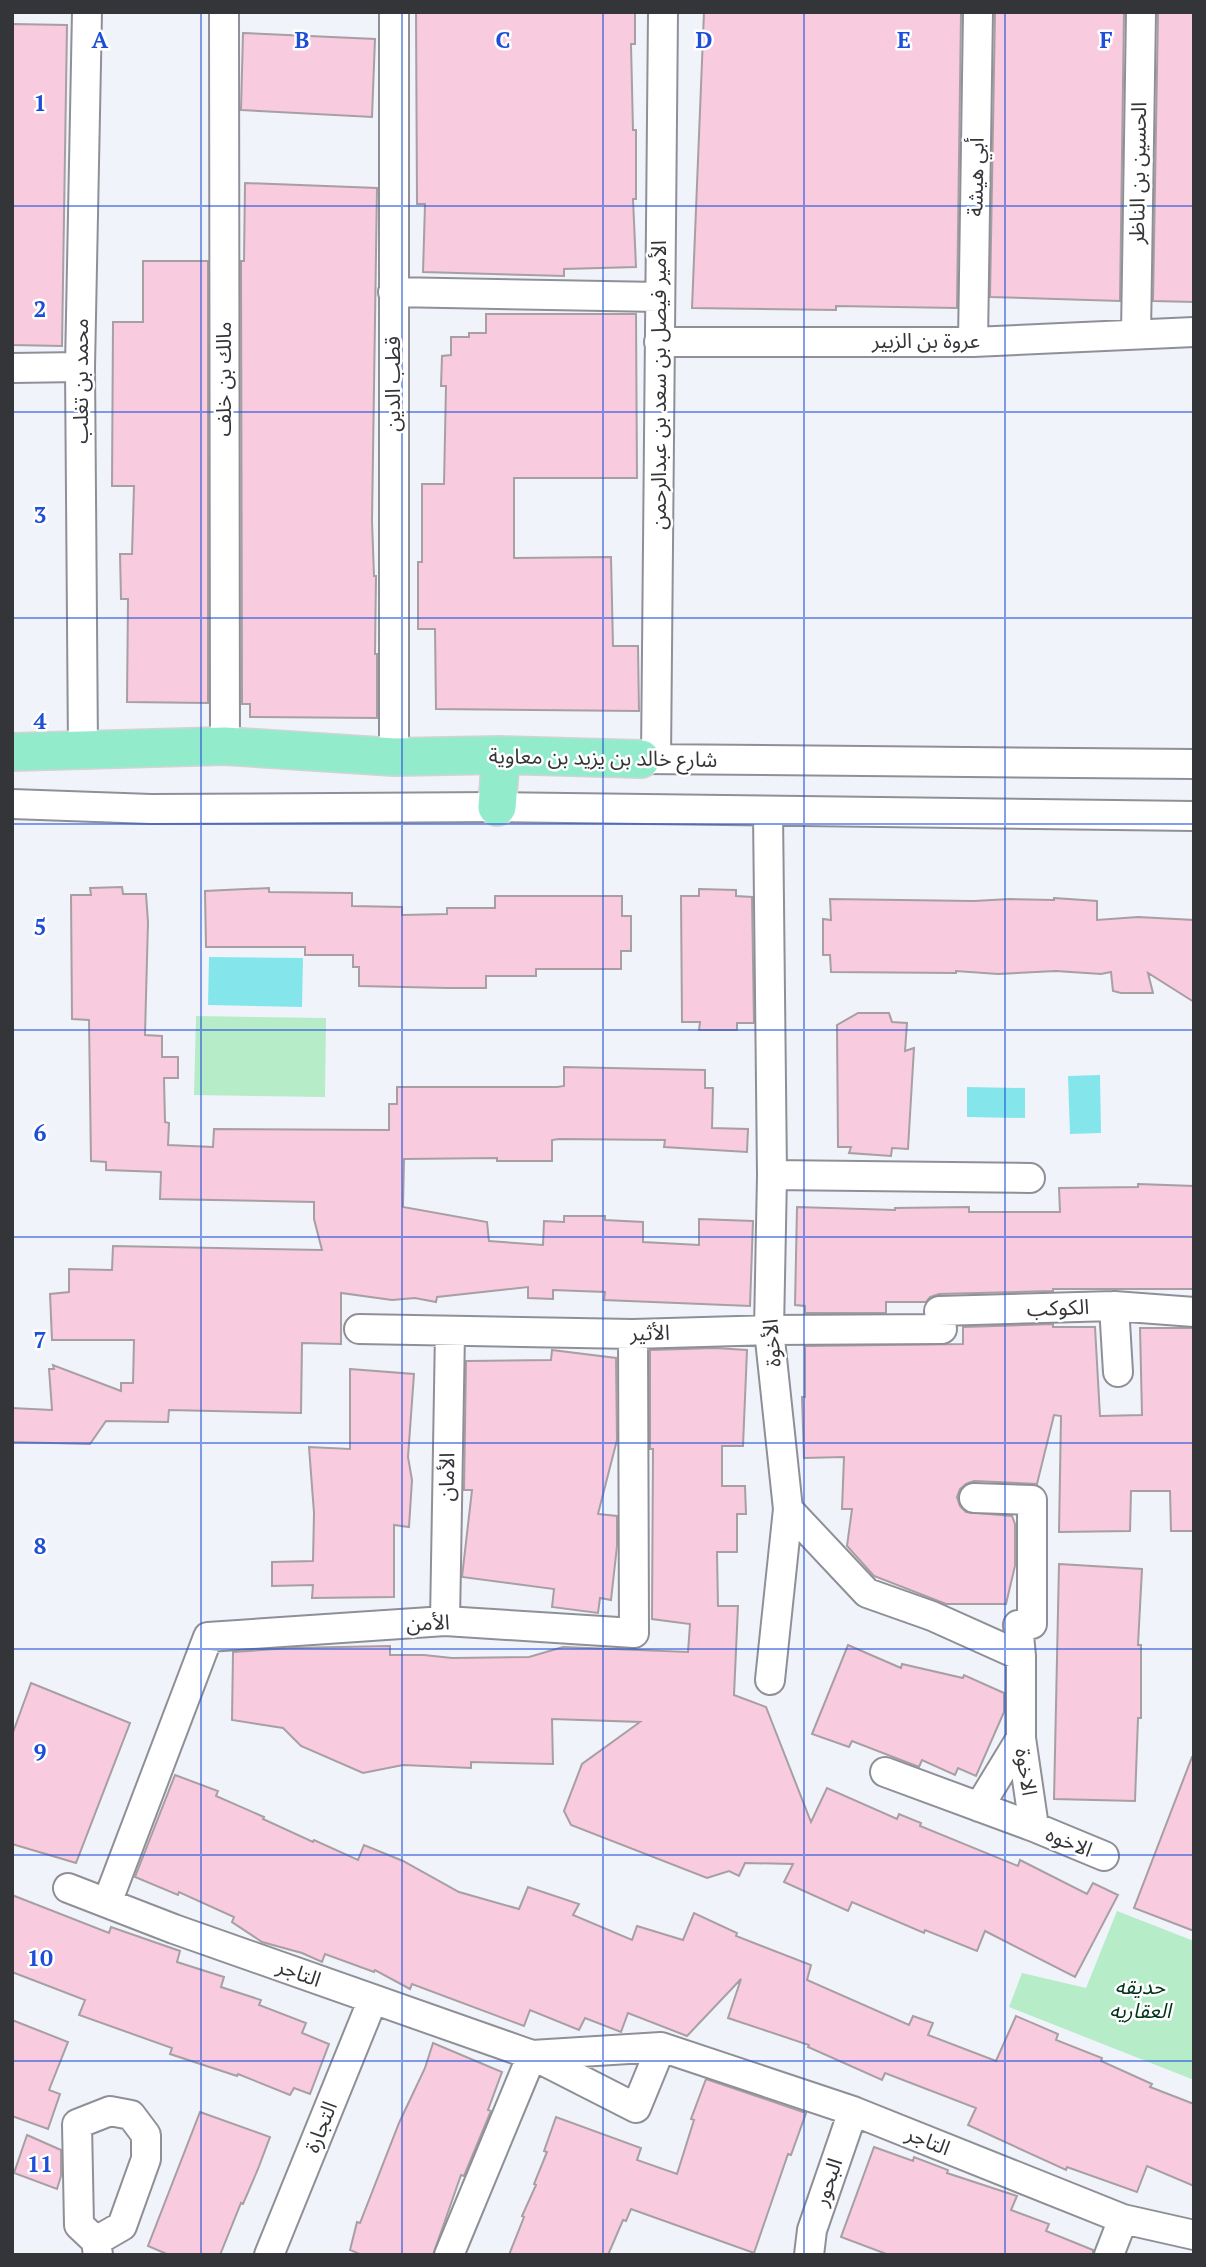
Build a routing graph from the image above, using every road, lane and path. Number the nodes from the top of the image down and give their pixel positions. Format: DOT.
graph roads {
  1 [pos="87,12"];
  2 [pos="224,12"];
  3 [pos="394,12"];
  4 [pos="663,12"];
  5 [pos="978,12"];
  6 [pos="1141,12"];
  7 [pos="393,292"];
  8 [pos="659,297"];
  9 [pos="1194,332"];
  10 [pos="1136,334"];
  11 [pos="659,342"];
  12 [pos="973,342"];
  13 [pos="80,367"];
  14 [pos="12,368"];
  15 [pos="225,746"];
  16 [pos="83,750"];
  17 [pos="12,752"];
  18 [pos="501,755"];
  19 [pos="394,757"];
  20 [pos="649,759"];
  21 [pos="1194,764"];
  22 [pos="12,804"];
  23 [pos="497,807"];
  24 [pos="768,812"];
  25 [pos="1194,816"];
  26 [pos="772,1175"];
  27 [pos="1030,1178"];
  28 [pos="1114,1306"];
  29 [pos="1194,1312"];
  30 [pos="359,1329"];
  31 [pos="769,1329"];
  32 [pos="942,1329"];
  33 [pos="450,1332"];
  34 [pos="634,1334"];
  35 [pos="1118,1372"];
  36 [pos="974,1498"];
  37 [pos="788,1509"];
  38 [pos="445,1621"];
  39 [pos="1009,1650"];
  40 [pos="770,1680"];
  41 [pos="1021,1738"];
  42 [pos="886,1772"];
  43 [pos="979,1807"];
  44 [pos="1034,1828"];
  45 [pos="1104,1856"];
  46 [pos="68,1888"];
  47 [pos="107,1903"];
  48 [pos="373,1999"];
  49 [pos="661,2047"];
  50 [pos="532,2055"];
  51 [pos="853,2110"];
  52 [pos="1123,2219"];
  53 [pos="1194,2235"];
  54 [pos="269,2255"];
  55 [pos="449,2255"];
  56 [pos="809,2255"];
  57 [pos="1109,2255"];
  1 -- 13 [label="street, محمد بن تغلب"];
  2 -- 15 [label="street, مالك بن خلف"];
  3 -- 7 [label="street, قطب الدين"];
  4 -- 8 [label="street, الأمير فيصل بن سعد بن عبدالرحمن"];
  5 -- 12 [label="street, أبي هيشة"];
  6 -- 10 [label="street, الحسين بن الناظر"];
  7 -- 8 [label="street"];
  7 -- 19 [label="street, قطب الدين"];
  8 -- 11 [label="street, الأمير فيصل بن سعد بن عبدالرحمن"];
  9 -- 10 [label="street, عروة بن الزبير"];
  10 -- 12 [label="street, عروة بن الزبير"];
  11 -- 12 [label="street, عروة بن الزبير"];
  11 -- 20 [label="street, الأمير فيصل بن سعد بن عبدالرحمن"];
  13 -- 14 [label="street"];
  13 -- 16 [label="street, محمد بن تغلب"];
  15 -- 16 [label="main road, شارع خالد بن يزيد بن معاوية"];
  15 -- 19 [label="main road, شارع خالد بن يزيد بن معاوية"];
  16 -- 17 [label="main road, شارع خالد بن يزيد بن معاوية"];
  18 -- 19 [label="main road, شارع خالد بن يزيد بن معاوية"];
  18 -- 20 [label="main road, شارع خالد بن يزيد بن معاوية"];
  18 -- 23 [label="main road"];
  20 -- 21 [label="street, شارع خالد بن يزيد بن معاوية"];
  22 -- 23 [label="street"];
  23 -- 24 [label="street"];
  24 -- 25 [label="street"];
  24 -- 26 [label="street, الأخوة"];
  26 -- 27 [label="street"];
  26 -- 31 [label="street, الأخوة"];
  28 -- 29 [label="street, الكوكب"];
  28 -- 32 [label="street, الكوكب"];
  28 -- 35 [label="street"];
  30 -- 33 [label="street, الأثير"];
  31 -- 32 [label="street, الأثير"];
  31 -- 34 [label="street, الأثير"];
  31 -- 37 [label="street, الأخوة"];
  33 -- 34 [label="street, الأثير"];
  33 -- 38 [label="street, الأمان"];
  34 -- 38 [label="street, الأمن"];
  36 -- 39 [label="street"];
  37 -- 39 [label="street"];
  37 -- 40 [label="street, الأخوة"];
  38 -- 47 [label="street, الأمن"];
  39 -- 41 [label="street"];
  41 -- 43 [label="street, الاخوة"];
  41 -- 44 [label="street, الاخوة"];
  42 -- 43 [label="street, الاخوة"];
  43 -- 44 [label="street, الاخوة"];
  44 -- 45 [label="street, الاخوه"];
  46 -- 47 [label="street, التاجر"];
  47 -- 48 [label="street, التاجر"];
  48 -- 50 [label="street, التاجر"];
  48 -- 54 [label="street, التجارة"];
  49 -- 50 [label="street, التاجر"];
  49 -- 50 [label="street, التاجر"];
  49 -- 51 [label="street, التاجر"];
  50 -- 55 [label="street"];
  51 -- 52 [label="street, التاجر"];
  51 -- 56 [label="street, البحور"];
  52 -- 53 [label="street, التاجر"];
  52 -- 57 [label="street"];
}
